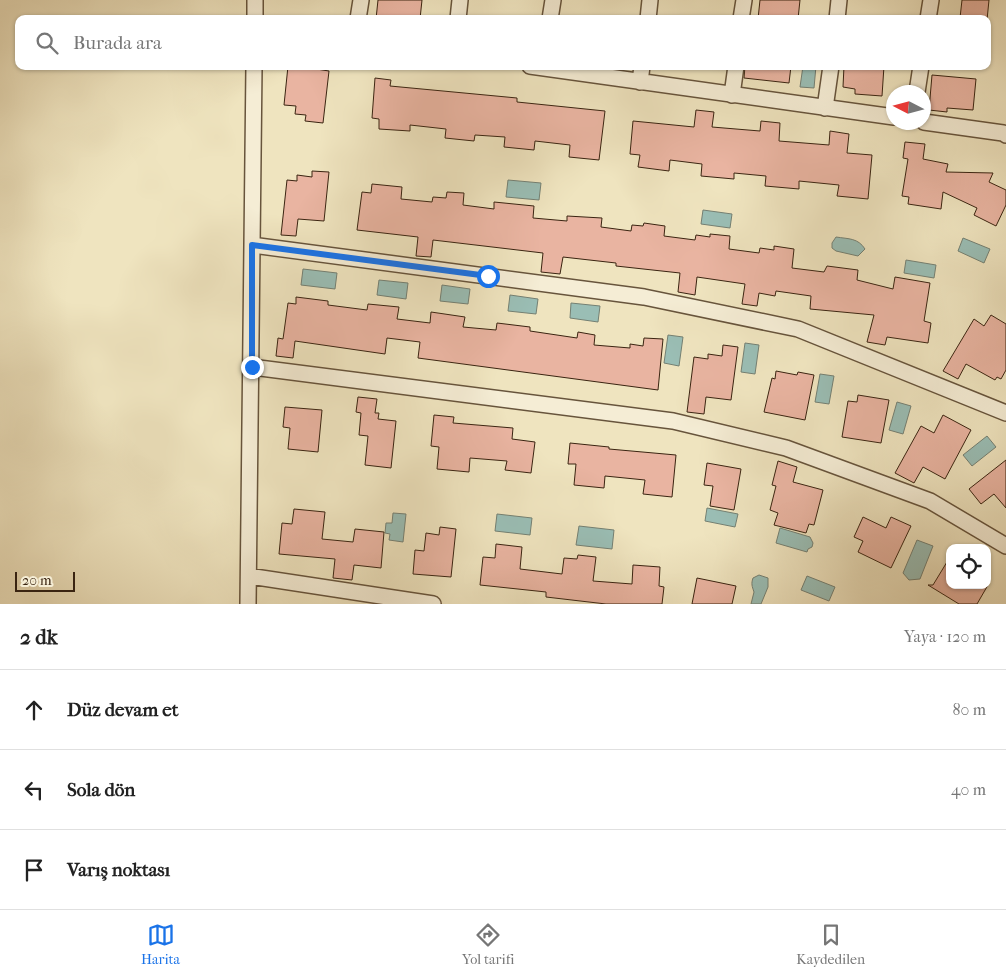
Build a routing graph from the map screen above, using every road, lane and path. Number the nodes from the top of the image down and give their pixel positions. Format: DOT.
graph roads {
  1 [pos="255,0"];
  2 [pos="360,0"];
  3 [pos="460,0"];
  4 [pos="553,0"];
  5 [pos="650,0"];
  6 [pos="744,0"];
  7 [pos="839,0"];
  8 [pos="931,0"];
  9 [pos="255,15"];
  10 [pos="358,15"];
  11 [pos="458,15"];
  12 [pos="551,15"];
  13 [pos="648,15"];
  14 [pos="742,15"];
  15 [pos="837,15"];
  16 [pos="929,15"];
  17 [pos="254,70"];
  18 [pos="559,70"];
  19 [pos="642,70"];
  20 [pos="735,70"];
  21 [pos="831,70"];
  22 [pos="920,70"];
  23 [pos="640,82"];
  24 [pos="918,85"];
  25 [pos="732,95"];
  26 [pos="826,108"];
  27 [pos="886,117"];
  28 [pos="931,123"];
  29 [pos="1006,135"];
  30 [pos="252,245"];
  31 [pos="252,367"];
  32 [pos="1006,413"];
  33 [pos="1006,546"];
  34 [pos="249,576"];
  35 [pos="248,604"];
  36 [pos="434,604"];
  1 -- 9 [label="street"];
  2 -- 10 [label="street"];
  3 -- 11 [label="street"];
  4 -- 12 [label="street"];
  5 -- 13 [label="street"];
  6 -- 14 [label="street"];
  7 -- 15 [label="street"];
  8 -- 16 [label="street"];
  17 -- 30 [label="street"];
  18 -- 23 [label="street"];
  19 -- 23 [label="street"];
  20 -- 25 [label="street"];
  21 -- 26 [label="street"];
  22 -- 24 [label="street"];
  23 -- 25 [label="street"];
  25 -- 26 [label="street"];
  26 -- 27 [label="street"];
  28 -- 29 [label="street"];
  30 -- 31 [label="street"];
  30 -- 32 [label="street"];
  31 -- 33 [label="street"];
  31 -- 34 [label="street"];
  34 -- 35 [label="street"];
  34 -- 36 [label="street"];
}
